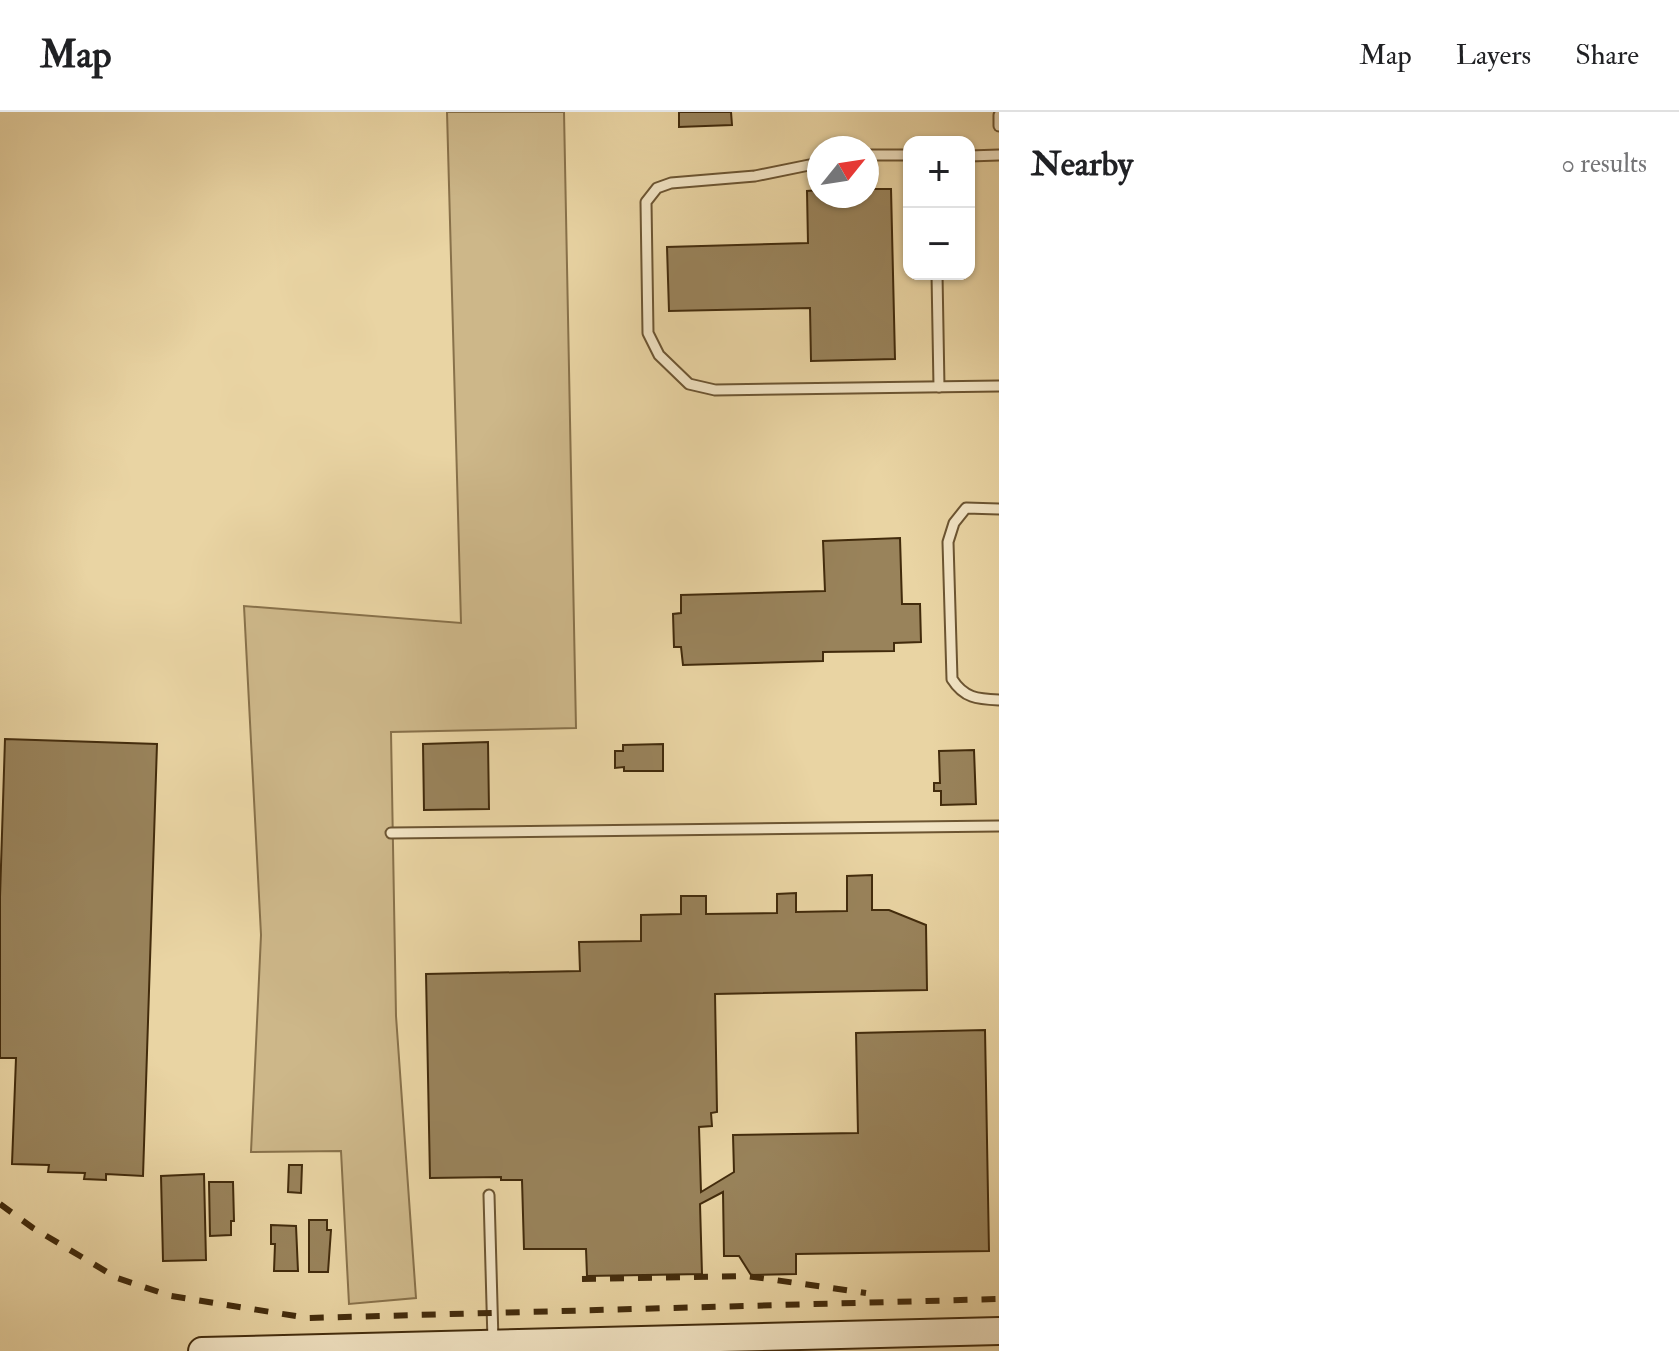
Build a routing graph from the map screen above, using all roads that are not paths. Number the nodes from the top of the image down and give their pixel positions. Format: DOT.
graph roads {
  1 [pos="999,115"];
  2 [pos="999,126"];
  3 [pos="879,155"];
  4 [pos="903,155"];
  5 [pos="999,155"];
  6 [pos="975,156"];
  7 [pos="807,165"];
  8 [pos="937,280"];
  9 [pos="999,386"];
  10 [pos="939,387"];
  11 [pos="999,509"];
  12 [pos="999,700"];
  13 [pos="999,826"];
  14 [pos="391,833"];
  15 [pos="489,1195"];
  16 [pos="999,1331"];
  17 [pos="493,1344"];
  18 [pos="202,1351"];
  1 -- 2 [label="lane"];
  3 -- 4 [label="lane"];
  5 -- 6 [label="lane"];
  7 -- 10 [label="lane"];
  8 -- 10 [label="lane"];
  9 -- 10 [label="lane"];
  11 -- 12 [label="lane"];
  13 -- 14 [label="lane"];
  15 -- 17 [label="lane"];
  16 -- 17 [label="street"];
  17 -- 18 [label="street"];
}
